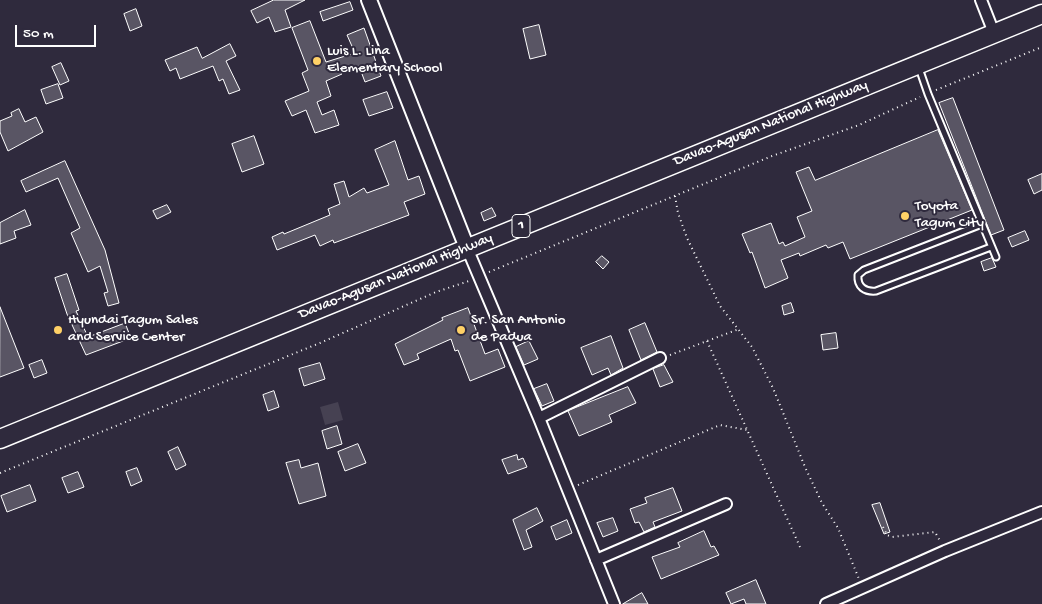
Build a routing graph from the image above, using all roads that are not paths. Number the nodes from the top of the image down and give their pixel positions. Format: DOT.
graph roads {
  1 [pos="369,0"];
  2 [pos="981,0"];
  3 [pos="1042,14"];
  4 [pos="994,34"];
  5 [pos="918,64"];
  6 [pos="982,224"];
  7 [pos="991,247"];
  8 [pos="467,248"];
  9 [pos="996,257"];
  10 [pos="660,358"];
  11 [pos="539,418"];
  12 [pos="0,438"];
  13 [pos="726,504"];
  14 [pos="1042,512"];
  15 [pos="596,560"];
  16 [pos="614,604"];
  17 [pos="826,604"];
  1 -- 8 [label="street"];
  2 -- 4 [label="street"];
  3 -- 4 [label="highway, Davao-Agusan National Highway / 1"];
  4 -- 5 [label="highway, Davao-Agusan National Highway / 1"];
  5 -- 6 [label="lane"];
  5 -- 8 [label="highway, Davao-Agusan National Highway / 1"];
  6 -- 7 [label="lane"];
  6 -- 7 [label="lane"];
  7 -- 9 [label="lane"];
  8 -- 11 [label="street"];
  8 -- 12 [label="highway, Davao-Agusan National Highway / 1"];
  10 -- 11 [label="street"];
  11 -- 15 [label="street"];
  13 -- 15 [label="street"];
  14 -- 17 [label="street"];
  15 -- 16 [label="street"];
}
